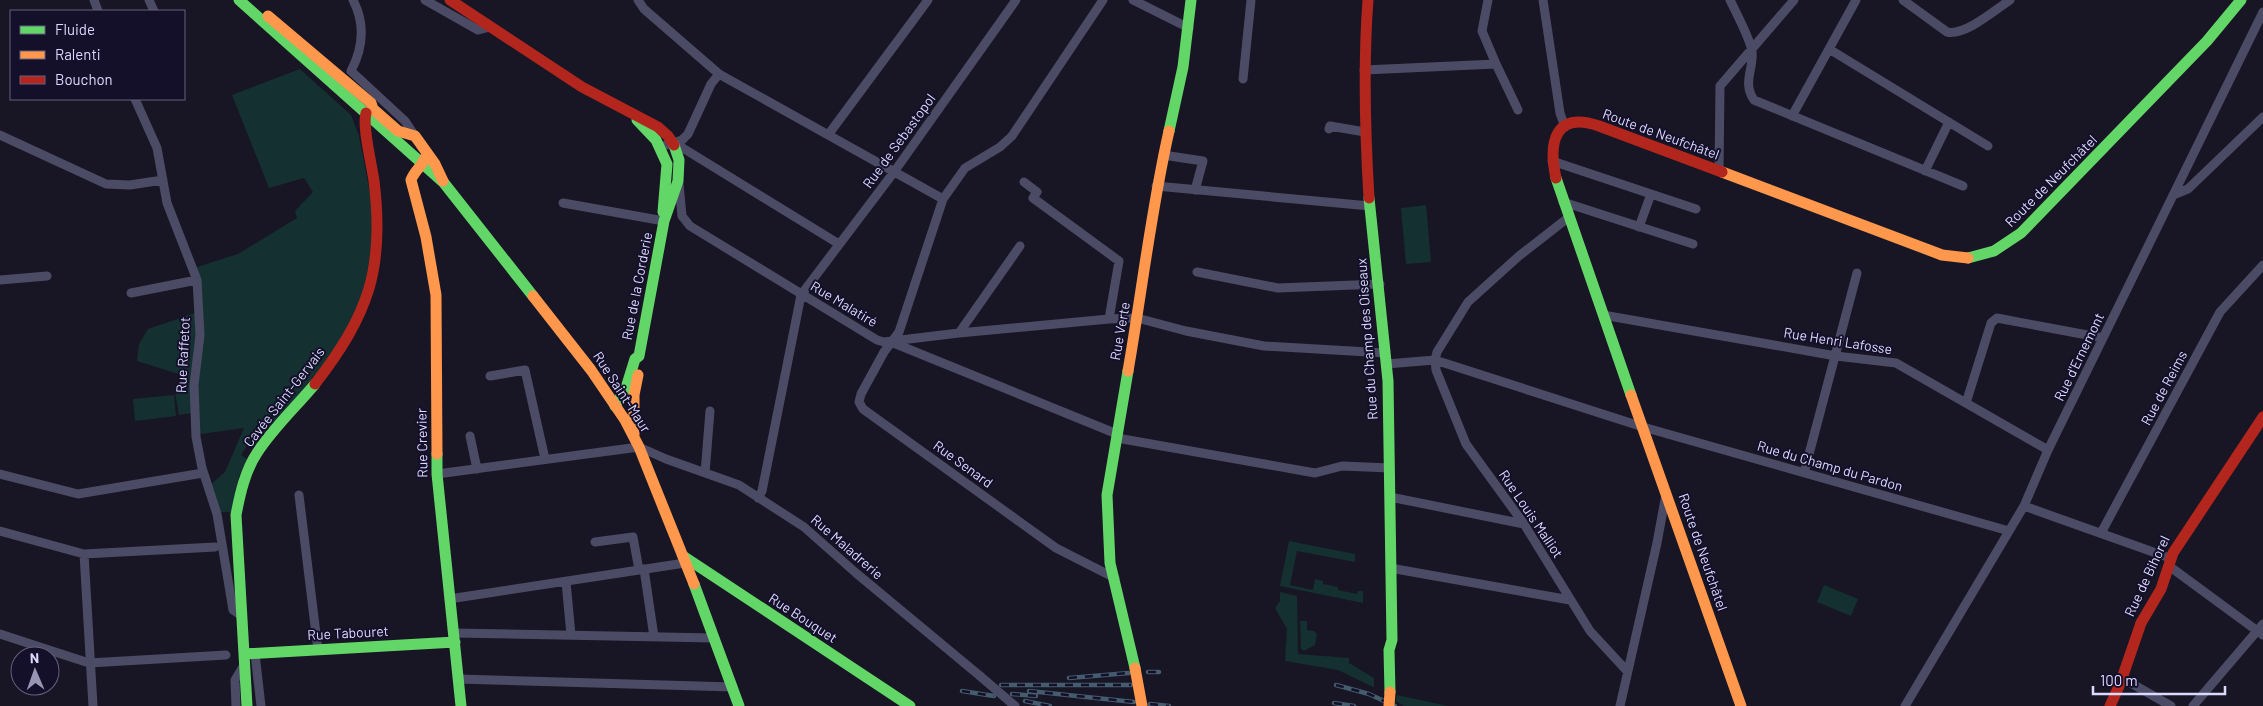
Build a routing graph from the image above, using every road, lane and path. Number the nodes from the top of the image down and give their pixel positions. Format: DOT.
graph roads {
  1 [pos="239,0"];
  2 [pos="250,0"];
  3 [pos="425,0"];
  4 [pos="450,0"];
  5 [pos="638,0"];
  6 [pos="928,0"];
  7 [pos="1016,0"];
  8 [pos="1103,0"];
  9 [pos="1134,0"];
  10 [pos="1191,0"];
  11 [pos="1250,0"];
  12 [pos="1368,0"];
  13 [pos="1488,0"];
  14 [pos="1542,0"];
  15 [pos="1730,0"];
  16 [pos="1794,0"];
  17 [pos="1856,0"];
  18 [pos="1903,0"];
  19 [pos="2010,0"];
  20 [pos="2241,0"];
  21 [pos="358,2"];
  22 [pos="2263,12"];
  23 [pos="490,27"];
  24 [pos="1189,28"];
  25 [pos="1829,48"];
  26 [pos="1752,50"];
  27 [pos="1496,64"];
  28 [pos="1364,70"];
  29 [pos="719,74"];
  30 [pos="1243,79"];
  31 [pos="135,100"];
  32 [pos="1518,110"];
  33 [pos="369,112"];
  34 [pos="629,113"];
  35 [pos="1792,116"];
  36 [pos="2263,117"];
  37 [pos="1948,122"];
  38 [pos="1565,127"];
  39 [pos="1329,129"];
  40 [pos="1365,132"];
  41 [pos="0,135"];
  42 [pos="414,136"];
  43 [pos="828,136"];
  44 [pos="673,142"];
  45 [pos="1988,146"];
  46 [pos="660,147"];
  47 [pos="1163,155"];
  48 [pos="425,159"];
  49 [pos="1552,161"];
  50 [pos="1925,170"];
  51 [pos="667,171"];
  52 [pos="1719,171"];
  53 [pos="894,172"];
  54 [pos="163,180"];
  55 [pos="676,182"];
  56 [pos="1024,182"];
  57 [pos="1156,186"];
  58 [pos="1963,186"];
  59 [pos="1195,190"];
  60 [pos="1651,194"];
  61 [pos="2173,195"];
  62 [pos="943,199"];
  63 [pos="1563,202"];
  64 [pos="563,203"];
  65 [pos="1370,206"];
  66 [pos="1696,209"];
  67 [pos="1569,217"];
  68 [pos="664,222"];
  69 [pos="1639,227"];
  70 [pos="839,244"];
  71 [pos="1693,244"];
  72 [pos="1020,246"];
  73 [pos="2263,265"];
  74 [pos="1197,272"];
  75 [pos="1857,273"];
  76 [pos="47,276"];
  77 [pos="0,280"];
  78 [pos="197,280"];
  79 [pos="1380,284"];
  80 [pos="131,293"];
  81 [pos="801,295"];
  82 [pos="1604,315"];
  83 [pos="1137,318"];
  84 [pos="1109,319"];
  85 [pos="959,332"];
  86 [pos="2103,338"];
  87 [pos="891,341"];
  88 [pos="639,356"];
  89 [pos="1836,356"];
  90 [pos="1385,358"];
  91 [pos="1435,360"];
  92 [pos="490,376"];
  93 [pos="1966,403"];
  94 [pos="615,406"];
  95 [pos="710,411"];
  96 [pos="2261,425"];
  97 [pos="1643,427"];
  98 [pos="470,436"];
  99 [pos="634,436"];
  100 [pos="1117,436"];
  101 [pos="638,446"];
  102 [pos="2048,450"];
  103 [pos="545,459"];
  104 [pos="1390,468"];
  105 [pos="477,469"];
  106 [pos="203,473"];
  107 [pos="705,473"];
  108 [pos="1804,473"];
  109 [pos="0,474"];
  110 [pos="437,474"];
  111 [pos="1666,494"];
  112 [pos="299,495"];
  113 [pos="1390,497"];
  114 [pos="758,498"];
  115 [pos="2024,506"];
  116 [pos="1524,524"];
  117 [pos="0,531"];
  118 [pos="2008,531"];
  119 [pos="2101,533"];
  120 [pos="595,542"];
  121 [pos="215,547"];
  122 [pos="84,554"];
  123 [pos="683,558"];
  124 [pos="2169,562"];
  125 [pos="1390,568"];
  126 [pos="642,570"];
  127 [pos="1115,578"];
  128 [pos="566,582"];
  129 [pos="449,598"];
  130 [pos="1570,600"];
  131 [pos="242,616"];
  132 [pos="2261,630"];
  133 [pos="0,634"];
  134 [pos="571,635"];
  135 [pos="454,637"];
  136 [pos="654,637"];
  137 [pos="714,638"];
  138 [pos="318,650"];
  139 [pos="226,655"];
  140 [pos="248,658"];
  141 [pos="89,663"];
  142 [pos="1627,671"];
  143 [pos="2122,678"];
  144 [pos="458,679"];
  145 [pos="732,687"];
  146 [pos="93,706"];
  147 [pos="236,706"];
  148 [pos="247,706"];
  149 [pos="261,706"];
  150 [pos="462,706"];
  151 [pos="739,706"];
  152 [pos="910,706"];
  153 [pos="1015,706"];
  154 [pos="1142,706"];
  155 [pos="1389,706"];
  156 [pos="1620,706"];
  157 [pos="1741,706"];
  158 [pos="1905,706"];
  159 [pos="2110,706"];
  160 [pos="2171,706"];
  161 [pos="2193,706"];
  1 -- 33 [label="street"];
  2 -- 33 [label="street"];
  3 -- 23 [label="street"];
  4 -- 23 [label="street"];
  5 -- 29 [label="street"];
  6 -- 43 [label="street"];
  7 -- 53 [label="street, Rue de Sebastopol"];
  8 -- 62 [label="street, Rue Senard"];
  9 -- 24 [label="street"];
  10 -- 24 [label="street, Rue Verte"];
  11 -- 30 [label="street"];
  12 -- 28 [label="street, Rue du Champ des Oiseaux"];
  13 -- 27 [label="street"];
  14 -- 38 [label="street"];
  15 -- 26 [label="street"];
  16 -- 26 [label="street"];
  17 -- 25 [label="street"];
  18 -- 19 [label="street"];
  20 -- 52 [label="street, Route de Neufchâtel"];
  21 -- 42 [label="street"];
  22 -- 61 [label="street, Rue d'Ernemont"];
  23 -- 34 [label="street"];
  24 -- 47 [label="street, Rue Verte"];
  25 -- 35 [label="street"];
  25 -- 37 [label="street"];
  26 -- 35 [label="street"];
  26 -- 52 [label="street"];
  27 -- 28 [label="street"];
  27 -- 32 [label="street"];
  28 -- 40 [label="street, Rue du Champ des Oiseaux"];
  29 -- 43 [label="street"];
  29 -- 44 [label="street"];
  31 -- 54 [label="street, Rue Raffetot"];
  33 -- 42 [label="street, Rue Saint-Maur"];
  33 -- 48 [label="street, Rue Saint-Maur"];
  33 -- 131 [label="street, Cavée Saint-Gervais"];
  34 -- 44 [label="street"];
  34 -- 46 [label="street, Rue de la Corderie"];
  35 -- 50 [label="street"];
  36 -- 61 [label="street"];
  37 -- 45 [label="street"];
  37 -- 50 [label="street"];
  38 -- 49 [label="street, Route de Neufchâtel"];
  38 -- 52 [label="street, Route de Neufchâtel"];
  39 -- 40 [label="street"];
  40 -- 65 [label="street, Rue du Champ des Oiseaux"];
  41 -- 54 [label="street"];
  42 -- 48 [label="street, Rue Saint-Maur"];
  43 -- 53 [label="street"];
  44 -- 46 [label="street"];
  44 -- 55 [label="street, Rue de la Corderie"];
  44 -- 70 [label="street"];
  46 -- 51 [label="street, Rue de la Corderie"];
  47 -- 57 [label="street, Rue Verte"];
  47 -- 59 [label="street"];
  48 -- 94 [label="street, Rue Saint-Maur"];
  48 -- 110 [label="street, Rue Crevier"];
  49 -- 60 [label="street"];
  49 -- 63 [label="street, Route de Neufchâtel"];
  50 -- 58 [label="street"];
  51 -- 55 [label="street"];
  51 -- 68 [label="street, Rue de la Corderie"];
  53 -- 62 [label="street"];
  53 -- 70 [label="street, Rue de Sebastopol"];
  54 -- 78 [label="street, Rue Raffetot"];
  55 -- 68 [label="street, Rue de la Corderie"];
  55 -- 81 [label="street, Rue Malatiré"];
  56 -- 84 [label="street"];
  57 -- 59 [label="street"];
  57 -- 83 [label="street, Rue Verte"];
  59 -- 65 [label="street"];
  60 -- 66 [label="street"];
  60 -- 69 [label="street"];
  61 -- 86 [label="street, Rue d'Ernemont"];
  62 -- 87 [label="street, Rue Senard"];
  63 -- 67 [label="street, Route de Neufchâtel"];
  63 -- 69 [label="street"];
  64 -- 68 [label="street"];
  65 -- 79 [label="street, Rue du Champ des Oiseaux"];
  67 -- 82 [label="street, Route de Neufchâtel"];
  67 -- 91 [label="street"];
  68 -- 88 [label="street, Rue de la Corderie"];
  69 -- 71 [label="street"];
  70 -- 81 [label="street, Rue de Sebastopol"];
  72 -- 85 [label="street"];
  73 -- 119 [label="street, Rue de Reims"];
  74 -- 79 [label="street"];
  75 -- 89 [label="street"];
  76 -- 77 [label="street"];
  78 -- 80 [label="street"];
  78 -- 106 [label="street, Rue Raffetot"];
  79 -- 90 [label="street, Rue du Champ des Oiseaux"];
  81 -- 87 [label="street, Rue Malatiré"];
  81 -- 114 [label="street"];
  82 -- 89 [label="street, Rue Henri Lafosse"];
  82 -- 97 [label="street, Route de Neufchâtel"];
  83 -- 84 [label="street, Rue Malatiré"];
  83 -- 90 [label="street, Rue Malatiré"];
  83 -- 100 [label="street, Rue Verte"];
  84 -- 85 [label="street, Rue Malatiré"];
  85 -- 87 [label="street, Rue Malatiré"];
  86 -- 93 [label="street"];
  86 -- 102 [label="street, Rue d'Ernemont"];
  87 -- 100 [label="street"];
  87 -- 127 [label="street, Rue Senard"];
  88 -- 94 [label="street, Rue de la Corderie"];
  88 -- 99 [label="street, Rue de la Corderie"];
  89 -- 93 [label="street, Rue Henri Lafosse"];
  89 -- 108 [label="street"];
  90 -- 91 [label="street, Rue Malatiré"];
  90 -- 104 [label="street, Rue du Champ des Oiseaux"];
  91 -- 97 [label="street, Rue du Champ du Pardon"];
  91 -- 116 [label="street, Rue Louis Malliot"];
  92 -- 103 [label="street"];
  93 -- 102 [label="street, Rue Henri Lafosse"];
  94 -- 99 [label="street, Rue Saint-Maur"];
  95 -- 107 [label="street"];
  96 -- 124 [label="street, Rue de Bihorel"];
  97 -- 108 [label="street, Rue du Champ du Pardon"];
  97 -- 111 [label="street, Route de Neufchâtel"];
  98 -- 105 [label="street"];
  99 -- 101 [label="street, Rue Saint-Maur"];
  100 -- 104 [label="street"];
  100 -- 127 [label="street, Rue Verte"];
  101 -- 103 [label="street"];
  101 -- 107 [label="street, Rue Maladrerie"];
  101 -- 123 [label="street, Rue Saint-Maur"];
  102 -- 115 [label="street, Rue d'Ernemont"];
  103 -- 105 [label="street"];
  104 -- 113 [label="street, Rue du Champ des Oiseaux"];
  105 -- 110 [label="street"];
  106 -- 109 [label="street"];
  106 -- 131 [label="street, Rue Raffetot"];
  107 -- 114 [label="street, Rue Maladrerie"];
  108 -- 118 [label="street, Rue du Champ du Pardon"];
  110 -- 129 [label="street, Rue Crevier"];
  111 -- 142 [label="street"];
  111 -- 157 [label="street, Route de Neufchâtel"];
  112 -- 138 [label="street"];
  113 -- 116 [label="street"];
  113 -- 125 [label="street, Rue du Champ des Oiseaux"];
  114 -- 153 [label="street, Rue Maladrerie, bridge"];
  115 -- 118 [label="street, Rue d'Ernemont"];
  115 -- 119 [label="street"];
  116 -- 130 [label="street, Rue Louis Malliot"];
  117 -- 122 [label="street"];
  118 -- 158 [label="street, Rue d'Ernemont"];
  119 -- 124 [label="street"];
  120 -- 126 [label="street"];
  121 -- 122 [label="street"];
  122 -- 141 [label="street"];
  123 -- 126 [label="street"];
  123 -- 137 [label="street, Rue Saint-Maur"];
  123 -- 152 [label="street, Rue Bouquet"];
  124 -- 132 [label="street"];
  124 -- 143 [label="street, Rue de Bihorel"];
  125 -- 130 [label="street"];
  125 -- 155 [label="street, Rue du Champ des Oiseaux, bridge"];
  126 -- 128 [label="street"];
  126 -- 136 [label="street"];
  127 -- 154 [label="street, Rue Verte, bridge"];
  128 -- 129 [label="street"];
  128 -- 134 [label="street"];
  129 -- 135 [label="street, Rue Crevier"];
  130 -- 142 [label="street, Rue Louis Malliot"];
  131 -- 140 [label="street, Cavée Saint-Gervais"];
  132 -- 161 [label="street"];
  133 -- 141 [label="street"];
  134 -- 135 [label="street"];
  134 -- 136 [label="street"];
  135 -- 138 [label="street, Rue Tabouret"];
  135 -- 144 [label="street, Rue Crevier"];
  136 -- 137 [label="street"];
  137 -- 145 [label="street, Rue Saint-Maur"];
  138 -- 140 [label="street, Rue Tabouret"];
  139 -- 141 [label="street"];
  140 -- 147 [label="street"];
  140 -- 148 [label="street, Cavée Saint-Gervais"];
  140 -- 149 [label="street"];
  141 -- 146 [label="street"];
  142 -- 156 [label="street"];
  143 -- 159 [label="street, Rue de Bihorel"];
  143 -- 160 [label="street"];
  144 -- 145 [label="street"];
  144 -- 150 [label="street, Rue Crevier"];
  145 -- 151 [label="street, Rue Saint-Maur"];
}
